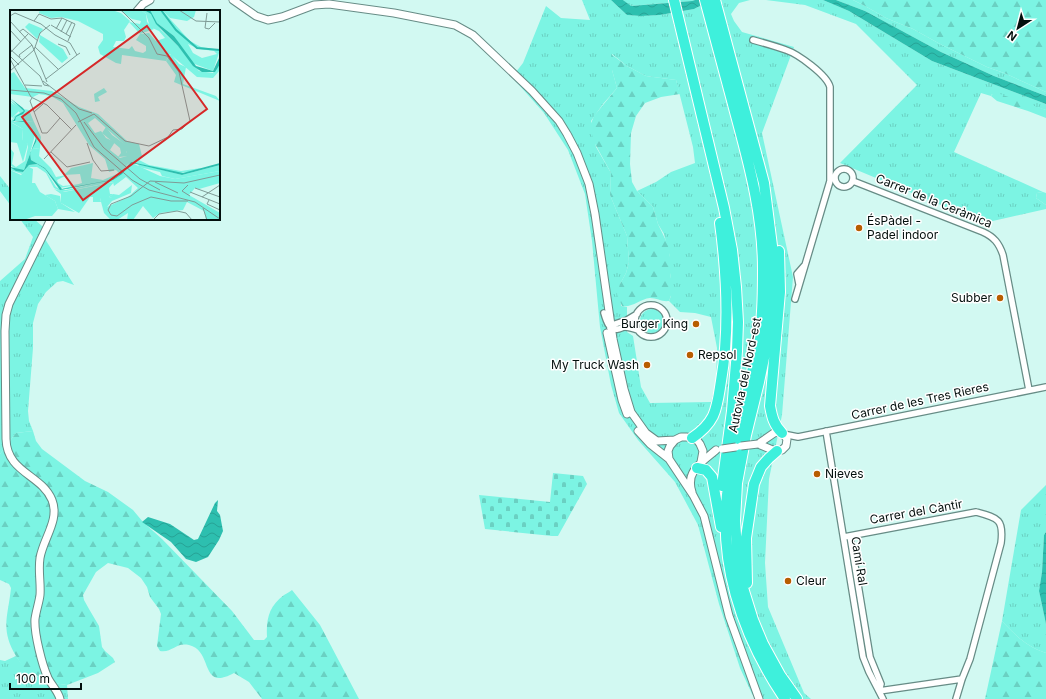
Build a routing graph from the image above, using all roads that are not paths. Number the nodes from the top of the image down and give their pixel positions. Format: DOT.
graph roads {
  1 [pos="150,0"];
  2 [pos="233,0"];
  3 [pos="674,0"];
  4 [pos="705,0"];
  5 [pos="715,0"];
  6 [pos="138,10"];
  7 [pos="753,40"];
  8 [pos="731,76"];
  9 [pos="698,103"];
  10 [pos="853,181"];
  11 [pos="764,182"];
  12 [pos="51,220"];
  13 [pos="795,299"];
  14 [pos="606,313"];
  15 [pos="637,313"];
  16 [pos="618,322"];
  17 [pos="610,327"];
  18 [pos="619,329"];
  19 [pos="638,330"];
  20 [pos="610,341"];
  21 [pos="1046,387"];
  22 [pos="1029,390"];
  23 [pos="826,431"];
  24 [pos="782,434"];
  25 [pos="770,436"];
  26 [pos="798,437"];
  27 [pos="692,438"];
  28 [pos="675,440"];
  29 [pos="700,444"];
  30 [pos="758,444"];
  31 [pos="787,444"];
  32 [pos="719,449"];
  33 [pos="774,450"];
  34 [pos="668,459"];
  35 [pos="697,467"];
  36 [pos="675,468"];
  37 [pos="693,495"];
  38 [pos="725,524"];
  39 [pos="847,536"];
  40 [pos="725,538"];
  41 [pos="746,593"];
  42 [pos="962,678"];
  43 [pos="879,692"];
  44 [pos="60,699"];
  45 [pos="759,699"];
  46 [pos="785,699"];
  47 [pos="797,699"];
  48 [pos="883,699"];
  49 [pos="956,699"];
  1 -- 6 [label="main road"];
  2 -- 14 [label="main road"];
  3 -- 9 [label="highway"];
  4 -- 8 [label="highway, Autovia del Nord-est"];
  5 -- 8 [label="highway, Autovia del Nord-est"];
  7 -- 13 [label="street"];
  8 -- 11 [label="highway, Autovia del Nord-est"];
  8 -- 38 [label="highway, Autovia del Nord-est"];
  9 -- 27 [label="highway"];
  9 -- 38 [label="highway"];
  10 -- 22 [label="street, Carrer de la Ceràmica"];
  11 -- 24 [label="highway"];
  11 -- 41 [label="highway, Autovia del Nord-est"];
  12 -- 44 [label="main road"];
  14 -- 16 [label="street"];
  14 -- 17 [label="main road"];
  14 -- 20 [label="main road"];
  15 -- 16 [label="street"];
  15 -- 19 [label="street"];
  15 -- 19 [label="street"];
  16 -- 17 [label="street"];
  17 -- 18 [label="street"];
  17 -- 20 [label="main road"];
  18 -- 19 [label="street"];
  18 -- 20 [label="street"];
  20 -- 28 [label="main road"];
  20 -- 34 [label="main road"];
  21 -- 22 [label="street, Carrer de les Tres Rieres"];
  22 -- 23 [label="street, Carrer de les Tres Rieres"];
  23 -- 26 [label="street, Carrer de les Tres Rieres"];
  23 -- 39 [label="street, Camí Ral"];
  24 -- 25 [label="main road"];
  24 -- 26 [label="street, Carrer de les Tres Rieres"];
  24 -- 31 [label="main road"];
  25 -- 30 [label="main road"];
  25 -- 33 [label="main road"];
  26 -- 31 [label="street, Carrer de les Tres Rieres"];
  27 -- 28 [label="main road"];
  27 -- 29 [label="main road"];
  28 -- 34 [label="main road"];
  29 -- 32 [label="main road"];
  29 -- 35 [label="main road"];
  30 -- 32 [label="main road, bridge"];
  30 -- 33 [label="main road"];
  31 -- 33 [label="main road"];
  32 -- 35 [label="main road"];
  33 -- 41 [label="highway"];
  34 -- 36 [label="main road"];
  35 -- 36 [label="main road"];
  35 -- 37 [label="main road"];
  35 -- 40 [label="highway"];
  36 -- 37 [label="main road"];
  37 -- 45 [label="main road"];
  38 -- 40 [label="highway, Autovia del Nord-est"];
  39 -- 42 [label="street, Carrer del Càntir"];
  39 -- 43 [label="street, Camí Ral"];
  40 -- 46 [label="highway, Autovia del Nord-est"];
  41 -- 47 [label="highway, Autovia del Nord-est"];
  42 -- 43 [label="street"];
  42 -- 49 [label="street"];
  43 -- 48 [label="street, Camí Ral"];
}
